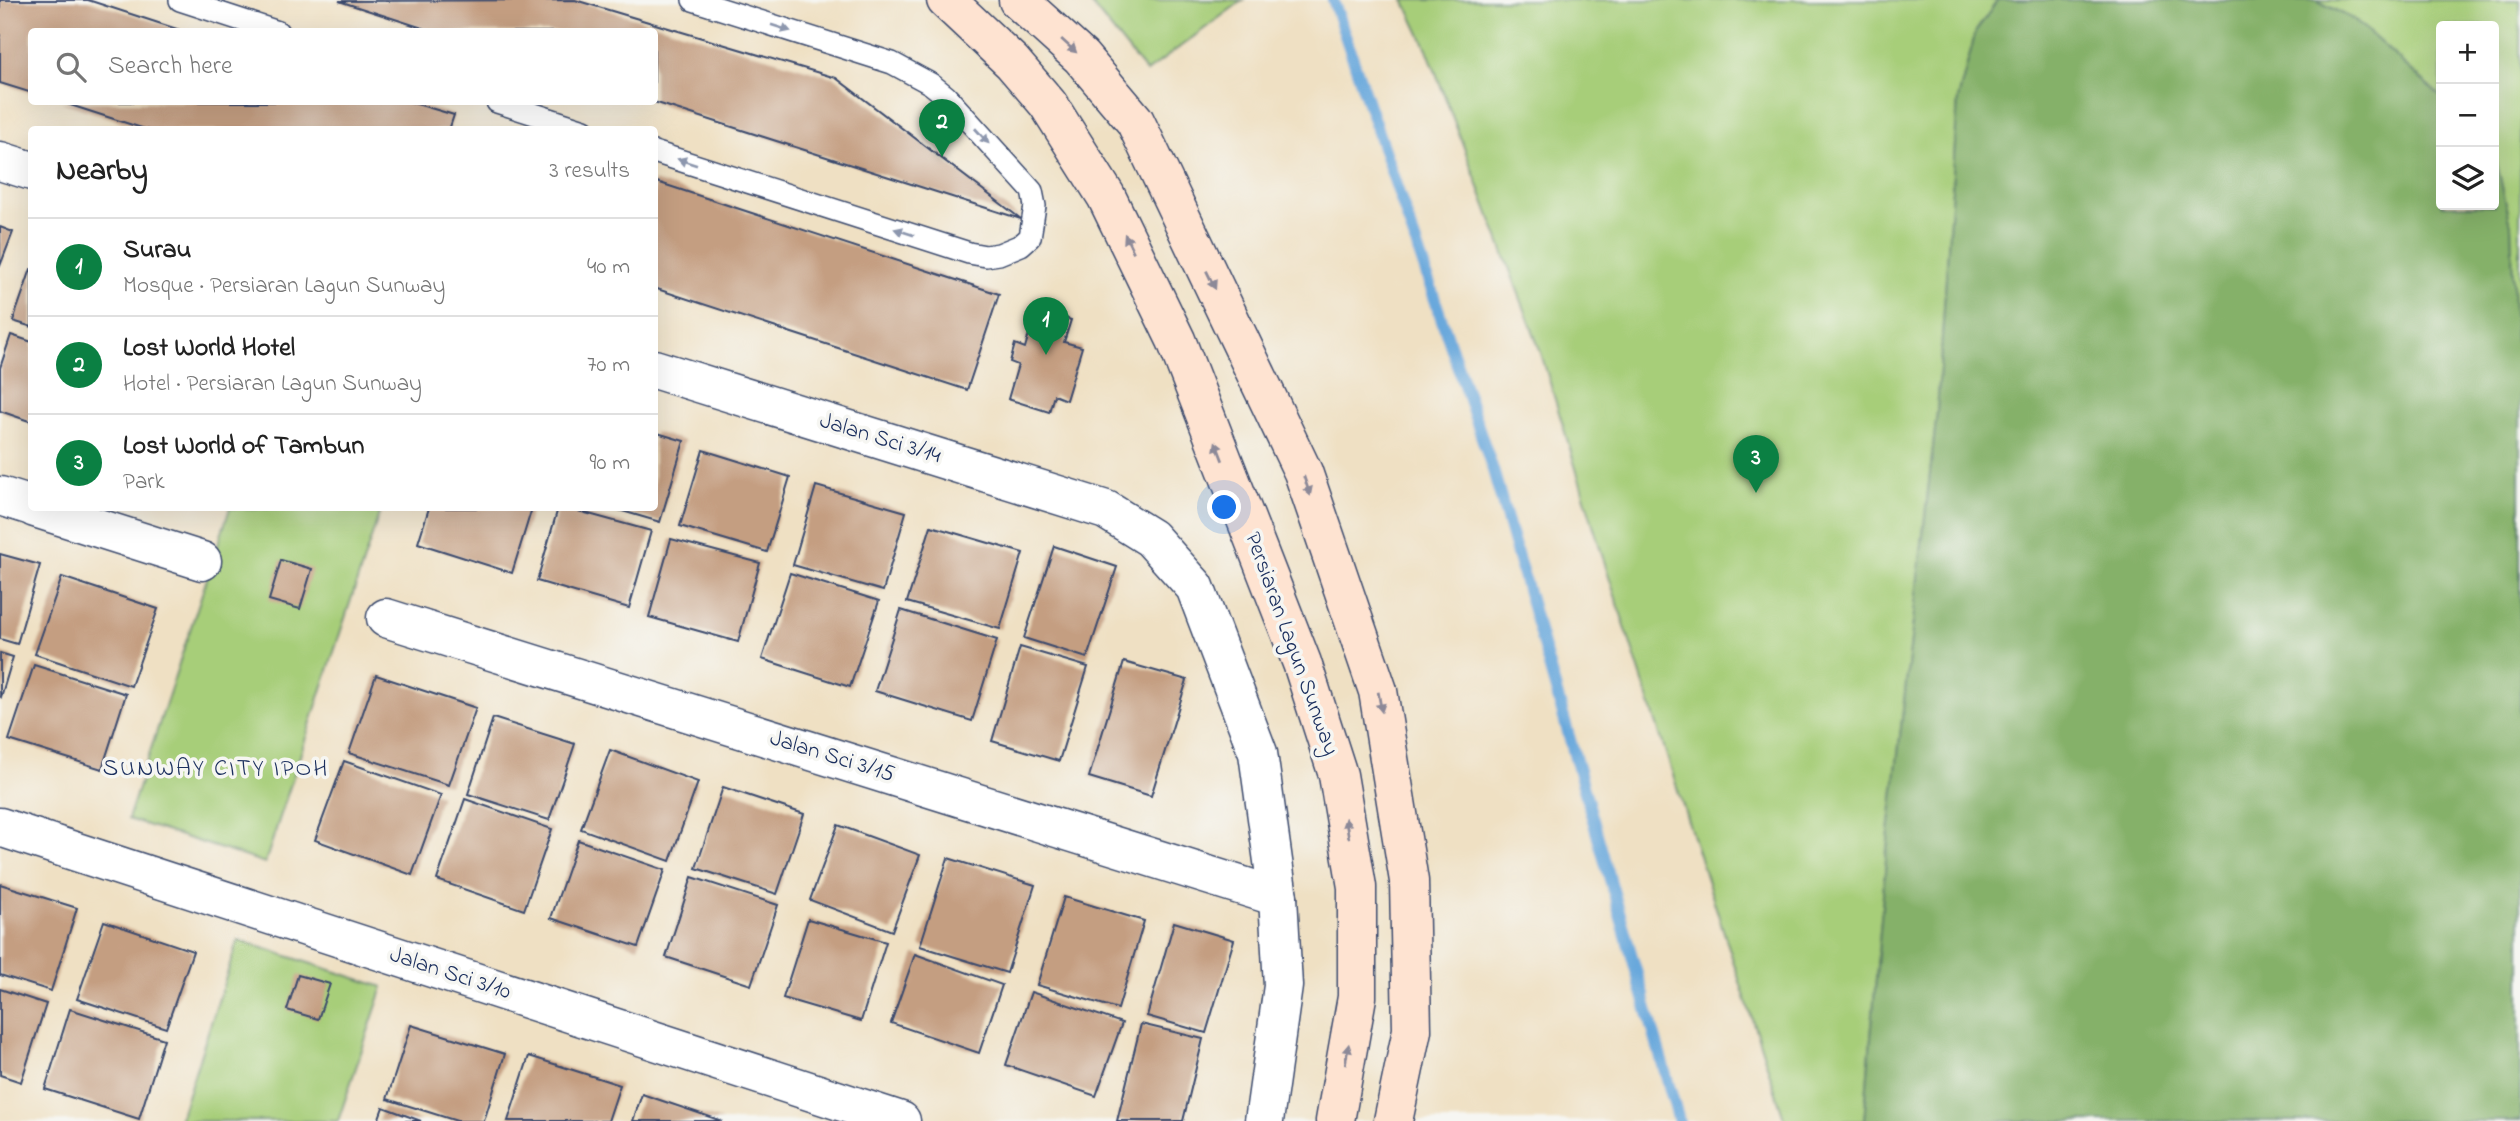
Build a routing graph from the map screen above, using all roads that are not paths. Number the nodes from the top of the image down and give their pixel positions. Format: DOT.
graph roads {
  1 [pos="180,0"];
  2 [pos="693,0"];
  3 [pos="946,0"];
  4 [pos="1018,0"];
  5 [pos="266,28"];
  6 [pos="506,105"];
  7 [pos="572,126"];
  8 [pos="658,153"];
  9 [pos="0,161"];
  10 [pos="28,170"];
  11 [pos="658,370"];
  12 [pos="0,496"];
  13 [pos="28,505"];
  14 [pos="46,511"];
  15 [pos="202,561"];
  16 [pos="386,618"];
  17 [pos="0,827"];
  18 [pos="1278,897"];
  19 [pos="901,1121"];
  20 [pos="1264,1121"];
  21 [pos="1335,1121"];
  22 [pos="1392,1121"];
  1 -- 5 [label="lane"];
  2 -- 8 [label="lane, one-way"];
  21 -- 3 [label="main road, Persiaran Lagun Sunway, one-way"];
  4 -- 22 [label="main road, one-way"];
  6 -- 7 [label="lane"];
  9 -- 10 [label="street"];
  11 -- 18 [label="street, Jalan Sci 3/14"];
  12 -- 13 [label="street"];
  14 -- 15 [label="street"];
  16 -- 18 [label="street, Jalan Sci 3/15"];
  17 -- 19 [label="street, Jalan Sci 3/10"];
  18 -- 20 [label="street, Jalan Sci 3/14"];
}
